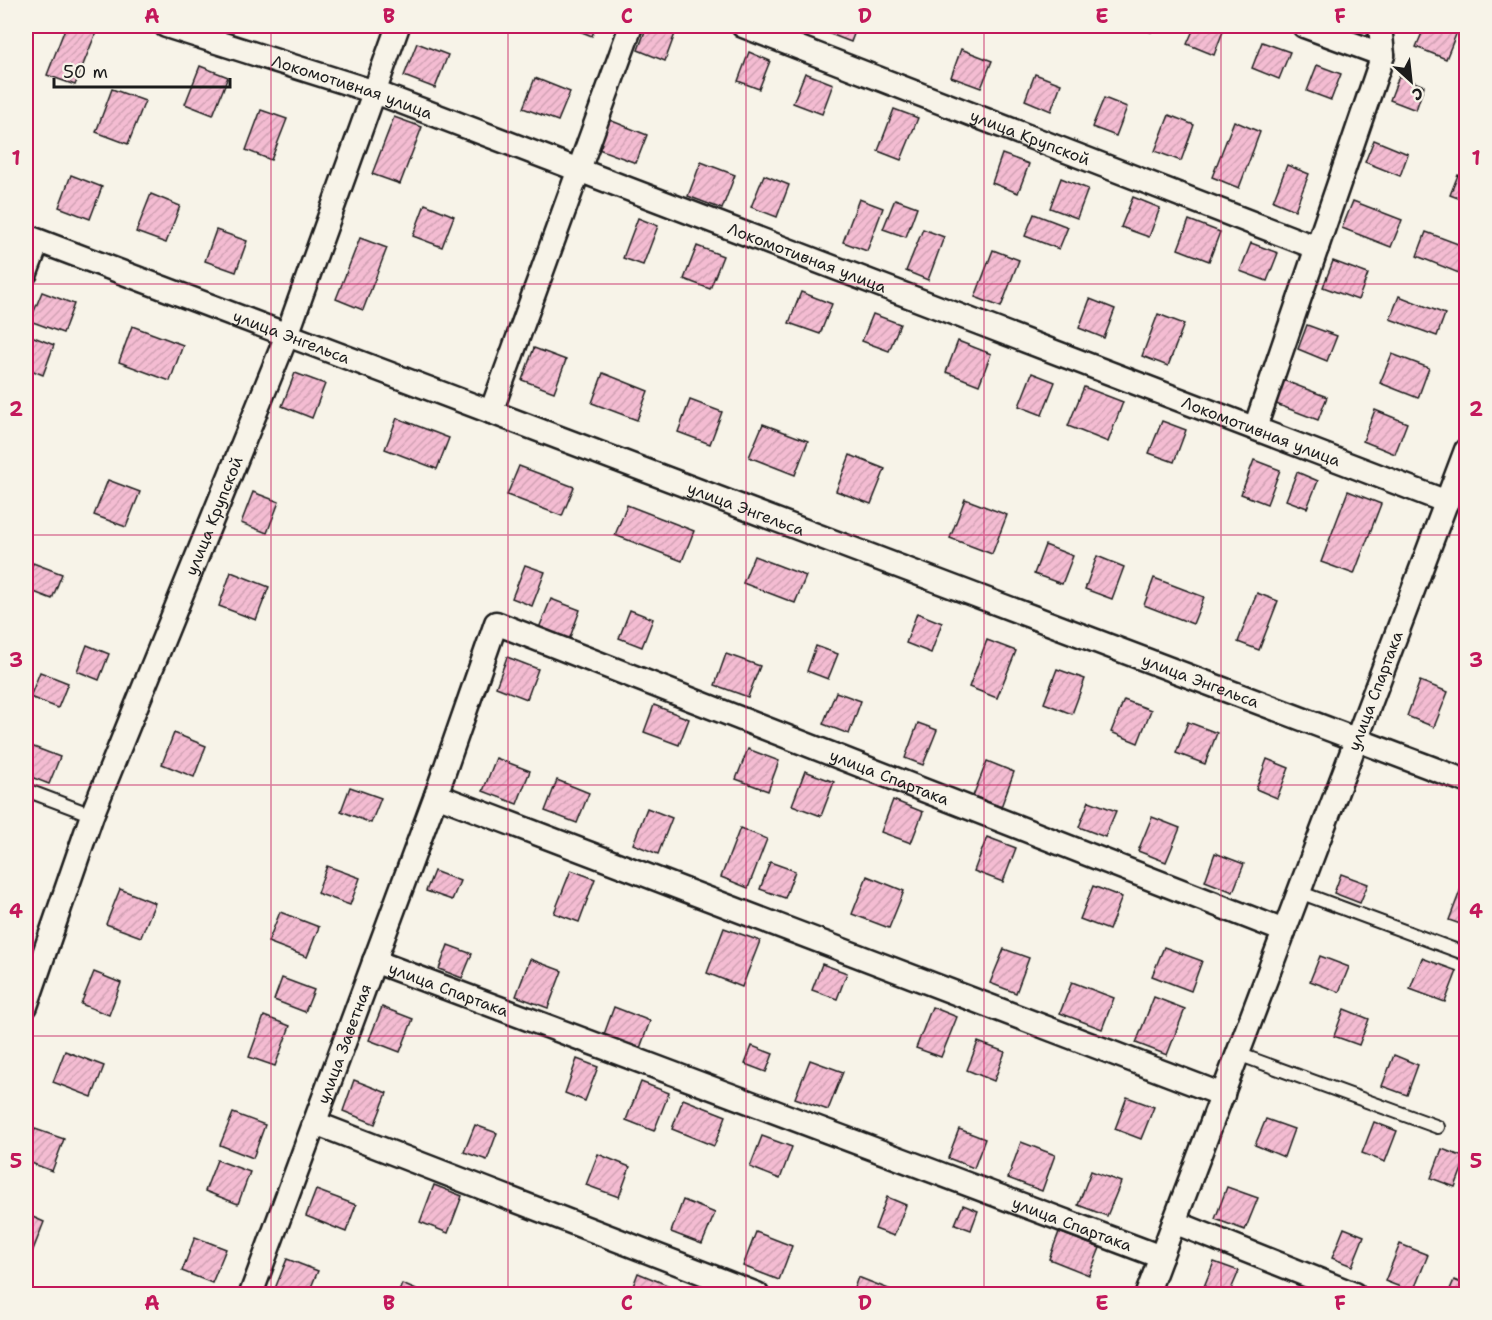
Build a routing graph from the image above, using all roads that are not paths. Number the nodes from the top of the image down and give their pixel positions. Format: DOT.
graph roads {
  1 [pos="166,26"];
  2 [pos="398,26"];
  3 [pos="631,26"];
  4 [pos="743,26"];
  5 [pos="1304,26"];
  6 [pos="1380,26"];
  7 [pos="1383,55"];
  8 [pos="375,92"];
  9 [pos="579,170"];
  10 [pos="32,239"];
  11 [pos="1317,248"];
  12 [pos="26,273"];
  13 [pos="287,335"];
  14 [pos="491,412"];
  15 [pos="1255,428"];
  16 [pos="1467,450"];
  17 [pos="1447,501"];
  18 [pos="496,623"];
  19 [pos="1357,740"];
  20 [pos="1467,781"];
  21 [pos="26,790"];
  22 [pos="436,795"];
  23 [pos="92,815"];
  24 [pos="1299,892"];
  25 [pos="1284,931"];
  26 [pos="1467,954"];
  27 [pos="374,962"];
  28 [pos="26,1006"];
  29 [pos="1238,1054"];
  30 [pos="1222,1095"];
  31 [pos="315,1123"];
  32 [pos="1438,1127"];
  33 [pos="1174,1222"];
  34 [pos="1161,1257"];
  35 [pos="251,1294"];
  36 [pos="757,1294"];
  37 [pos="1147,1294"];
  38 [pos="1354,1294"];
  1 -- 8 [label="street, Локомотивная улица"];
  2 -- 8 [label="street, улица Крупской"];
  3 -- 9 [label="street"];
  4 -- 11 [label="street, улица Крупской"];
  5 -- 7 [label="street"];
  6 -- 7 [label="street"];
  7 -- 11 [label="street"];
  8 -- 9 [label="street, Локомотивная улица"];
  8 -- 13 [label="street, улица Крупской"];
  9 -- 14 [label="street"];
  9 -- 15 [label="street, Локомотивная улица"];
  10 -- 12 [label="street"];
  10 -- 13 [label="street, улица Энгельса"];
  11 -- 15 [label="street"];
  13 -- 14 [label="street, улица Энгельса"];
  13 -- 23 [label="street, улица Крупской"];
  14 -- 19 [label="street, улица Энгельса"];
  15 -- 17 [label="street, Локомотивная улица"];
  16 -- 17 [label="street, улица Спартака"];
  17 -- 19 [label="street, улица Спартака"];
  18 -- 22 [label="street, улица Заветная"];
  18 -- 25 [label="street, улица Спартака"];
  19 -- 20 [label="street, улица Энгельса"];
  19 -- 24 [label="street, улица Спартака"];
  21 -- 23 [label="lane"];
  22 -- 27 [label="street, улица Заветная"];
  22 -- 30 [label="street"];
  23 -- 28 [label="street, улица Крупской"];
  24 -- 25 [label="street, улица Спартака"];
  24 -- 26 [label="lane"];
  25 -- 29 [label="street, улица Спартака"];
  27 -- 31 [label="street, улица Заветная"];
  27 -- 34 [label="street, улица Спартака"];
  29 -- 30 [label="street, улица Спартака"];
  29 -- 32 [label="lane"];
  30 -- 33 [label="street, улица Спартака"];
  31 -- 35 [label="street, улица Заветная"];
  31 -- 36 [label="street"];
  33 -- 34 [label="street, улица Спартака"];
  33 -- 38 [label="street"];
  34 -- 37 [label="street, улица Спартака"];
}
